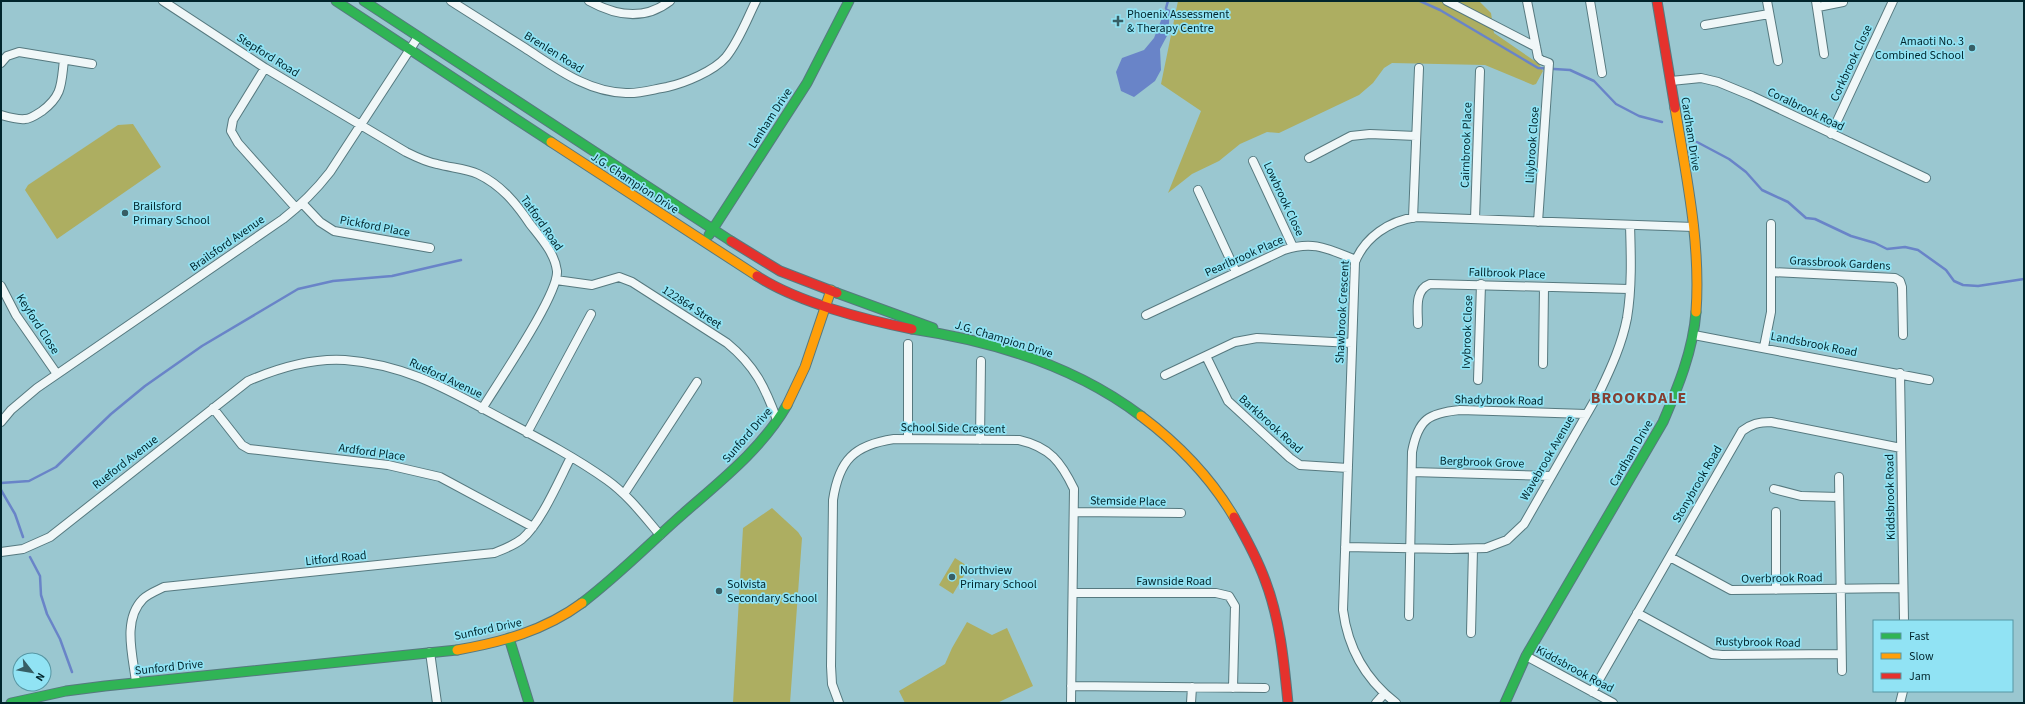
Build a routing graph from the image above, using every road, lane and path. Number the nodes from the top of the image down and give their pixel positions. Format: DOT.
graph roads {
  1 [pos="163,1"];
  2 [pos="336,1"];
  3 [pos="364,1"];
  4 [pos="451,1"];
  5 [pos="590,1"];
  6 [pos="670,1"];
  7 [pos="756,1"];
  8 [pos="849,1"];
  9 [pos="1447,1"];
  10 [pos="1527,1"];
  11 [pos="1590,1"];
  12 [pos="1657,1"];
  13 [pos="1767,1"];
  14 [pos="1893,1"];
  15 [pos="1843,2"];
  16 [pos="1817,4"];
  17 [pos="1769,14"];
  18 [pos="1705,25"];
  19 [pos="418,37"];
  20 [pos="1536,47"];
  21 [pos="410,50"];
  22 [pos="1824,54"];
  23 [pos="64,60"];
  24 [pos="1778,61"];
  25 [pos="1,64"];
  26 [pos="92,64"];
  27 [pos="265,68"];
  28 [pos="1419,68"];
  29 [pos="1480,71"];
  30 [pos="1602,73"];
  31 [pos="1671,81"];
  32 [pos="1,115"];
  33 [pos="361,126"];
  34 [pos="1831,134"];
  35 [pos="1416,136"];
  36 [pos="1309,158"];
  37 [pos="1253,160"];
  38 [pos="1926,178"];
  39 [pos="1198,190"];
  40 [pos="299,206"];
  41 [pos="1413,218"];
  42 [pos="1475,219"];
  43 [pos="1538,222"];
  44 [pos="1771,224"];
  45 [pos="1630,225"];
  46 [pos="1694,228"];
  47 [pos="713,230"];
  48 [pos="704,243"];
  49 [pos="1293,247"];
  50 [pos="430,248"];
  51 [pos="1356,260"];
  52 [pos="1236,272"];
  53 [pos="1772,272"];
  54 [pos="556,280"];
  55 [pos="1481,284"];
  56 [pos="1,286"];
  57 [pos="1544,286"];
  58 [pos="1630,289"];
  59 [pos="831,290"];
  60 [pos="825,308"];
  61 [pos="592,314"];
  62 [pos="1146,315"];
  63 [pos="1418,324"];
  64 [pos="945,333"];
  65 [pos="1694,335"];
  66 [pos="1902,335"];
  67 [pos="1352,343"];
  68 [pos="908,344"];
  69 [pos="1764,347"];
  70 [pos="1206,356"];
  71 [pos="982,362"];
  72 [pos="1542,364"];
  73 [pos="1900,373"];
  74 [pos="57,374"];
  75 [pos="1165,375"];
  76 [pos="1478,380"];
  77 [pos="1929,380"];
  78 [pos="697,382"];
  79 [pos="212,408"];
  80 [pos="482,409"];
  81 [pos="1586,414"];
  82 [pos="778,420"];
  83 [pos="1,422"];
  84 [pos="527,432"];
  85 [pos="908,439"];
  86 [pos="980,440"];
  87 [pos="1901,448"];
  88 [pos="571,457"];
  89 [pos="1348,468"];
  90 [pos="1412,472"];
  91 [pos="1551,476"];
  92 [pos="1839,477"];
  93 [pos="1774,489"];
  94 [pos="624,494"];
  95 [pos="1839,497"];
  96 [pos="1074,512"];
  97 [pos="1776,512"];
  98 [pos="1181,513"];
  99 [pos="533,527"];
  100 [pos="660,535"];
  101 [pos="1345,547"];
  102 [pos="1410,548"];
  103 [pos="1473,549"];
  104 [pos="1,552"];
  105 [pos="1670,557"];
  106 [pos="1903,588"];
  107 [pos="1840,589"];
  108 [pos="1776,590"];
  109 [pos="1073,593"];
  110 [pos="1637,613"];
  111 [pos="1409,616"];
  112 [pos="1904,620"];
  113 [pos="1471,633"];
  114 [pos="510,638"];
  115 [pos="430,652"];
  116 [pos="1841,654"];
  117 [pos="1526,656"];
  118 [pos="1842,671"];
  119 [pos="136,682"];
  120 [pos="1071,686"];
  121 [pos="1192,687"];
  122 [pos="1233,688"];
  123 [pos="1265,688"];
  124 [pos="1592,692"];
  125 [pos="1903,692"];
  126 [pos="1384,694"];
  127 [pos="11,703"];
  128 [pos="437,703"];
  129 [pos="529,703"];
  130 [pos="839,703"];
  131 [pos="1071,703"];
  132 [pos="1192,703"];
  133 [pos="1288,703"];
  134 [pos="1376,703"];
  135 [pos="1396,703"];
  136 [pos="1505,703"];
  137 [pos="1613,703"];
  138 [pos="1900,703"];
  1 -- 27 [label="street, Stepford Road"];
  2 -- 21 [label="street, J.G. Champion Drive"];
  3 -- 19 [label="street, J.G. Champion Drive"];
  4 -- 7 [label="street, Brenlen Road"];
  5 -- 6 [label="street"];
  8 -- 47 [label="street, Lenham Drive"];
  9 -- 20 [label="street"];
  10 -- 20 [label="street"];
  11 -- 30 [label="street"];
  12 -- 31 [label="street, Cardham Drive"];
  13 -- 17 [label="street"];
  14 -- 34 [label="street, Corkbrook Close"];
  15 -- 16 [label="street"];
  16 -- 22 [label="street"];
  17 -- 18 [label="street"];
  17 -- 24 [label="street"];
  19 -- 21 [label="street, Brailsford Avenue"];
  19 -- 47 [label="street, J.G. Champion Drive"];
  20 -- 43 [label="street, Lilybrook Close"];
  21 -- 33 [label="street, Brailsford Avenue"];
  21 -- 48 [label="street, J.G. Champion Drive"];
  23 -- 25 [label="street"];
  23 -- 26 [label="street"];
  23 -- 32 [label="street"];
  27 -- 33 [label="street, Stepford Road"];
  27 -- 40 [label="street, Pickford Place"];
  28 -- 35 [label="street"];
  29 -- 42 [label="street, Cairnbrook Place"];
  31 -- 34 [label="street, Coralbrook Road"];
  31 -- 46 [label="street, Cardham Drive"];
  33 -- 40 [label="street, Brailsford Avenue"];
  33 -- 54 [label="street, Tatford Road"];
  34 -- 38 [label="street, Coralbrook Road"];
  35 -- 36 [label="street"];
  35 -- 41 [label="street"];
  37 -- 49 [label="street, Lowbrook Close"];
  39 -- 52 [label="street"];
  40 -- 50 [label="street, Pickford Place"];
  40 -- 74 [label="street, Brailsford Avenue"];
  41 -- 42 [label="street, Shawbrook Crescent"];
  41 -- 51 [label="street, Shawbrook Crescent"];
  42 -- 43 [label="street, Shawbrook Crescent"];
  43 -- 45 [label="street, Shawbrook Crescent"];
  44 -- 53 [label="street, Grassbrook Gardens"];
  45 -- 46 [label="street, Shawbrook Crescent"];
  45 -- 58 [label="street, Wavebrook Avenue"];
  46 -- 65 [label="street, Cardham Drive"];
  47 -- 48 [label="street, Lenham Drive"];
  47 -- 59 [label="street, J.G. Champion Drive"];
  48 -- 60 [label="street, J.G. Champion Drive"];
  49 -- 51 [label="street, Pearlbrook Place"];
  49 -- 52 [label="street, Pearlbrook Place"];
  51 -- 67 [label="street, Shawbrook Crescent"];
  52 -- 62 [label="street, Pearlbrook Place"];
  53 -- 66 [label="street, Grassbrook Gardens"];
  53 -- 69 [label="street, Grassbrook Gardens"];
  54 -- 80 [label="street, Tatford Road"];
  54 -- 82 [label="street, 122864 Street"];
  55 -- 57 [label="street, Fallbrook Place"];
  55 -- 63 [label="street, Fallbrook Place"];
  55 -- 76 [label="street, Ivybrook Close"];
  56 -- 74 [label="street, Keyford Close"];
  57 -- 58 [label="street, Fallbrook Place"];
  57 -- 72 [label="street"];
  58 -- 81 [label="street, Wavebrook Avenue"];
  59 -- 60 [label="street, Sunford Drive"];
  59 -- 64 [label="street, J.G. Champion Drive"];
  60 -- 64 [label="street, J.G. Champion Drive"];
  60 -- 82 [label="street, Sunford Drive"];
  61 -- 84 [label="street"];
  64 -- 133 [label="street, J.G. Champion Drive"];
  65 -- 69 [label="street, Landsbrook Road"];
  65 -- 117 [label="street, Cardham Drive"];
  67 -- 70 [label="street"];
  67 -- 89 [label="street, Shawbrook Crescent"];
  68 -- 85 [label="street"];
  69 -- 73 [label="street, Landsbrook Road"];
  70 -- 75 [label="street"];
  70 -- 89 [label="street, Barkbrook Road"];
  71 -- 86 [label="street"];
  73 -- 77 [label="street, Landsbrook Road"];
  73 -- 87 [label="street, Kiddsbrook Road"];
  74 -- 83 [label="street, Brailsford Avenue"];
  78 -- 94 [label="street"];
  79 -- 80 [label="street, Rueford Avenue"];
  79 -- 99 [label="street, Ardford Place"];
  79 -- 104 [label="street, Rueford Avenue"];
  80 -- 84 [label="street, Rueford Avenue"];
  81 -- 90 [label="street, Shadybrook Road"];
  81 -- 91 [label="street, Wavebrook Avenue"];
  82 -- 100 [label="street, Sunford Drive"];
  84 -- 88 [label="street, Rueford Avenue"];
  85 -- 86 [label="street, School Side Crescent"];
  85 -- 130 [label="street, School Side Crescent"];
  86 -- 96 [label="street, School Side Crescent"];
  87 -- 105 [label="street, Stonybrook Road"];
  87 -- 106 [label="street, Kiddsbrook Road"];
  88 -- 94 [label="street, Rueford Avenue"];
  88 -- 99 [label="street, Litford Road"];
  89 -- 101 [label="street, Shawbrook Crescent"];
  90 -- 91 [label="street, Bergbrook Grove"];
  90 -- 102 [label="street, Shadybrook Road"];
  91 -- 103 [label="street, Wavebrook Avenue"];
  92 -- 95 [label="street"];
  93 -- 95 [label="street"];
  94 -- 100 [label="street, Rueford Avenue"];
  95 -- 107 [label="street"];
  96 -- 98 [label="street, Stemside Place"];
  96 -- 109 [label="street, School Side Crescent"];
  97 -- 108 [label="street"];
  99 -- 119 [label="street, Litford Road"];
  100 -- 114 [label="street, Sunford Drive"];
  101 -- 102 [label="street, Wavebrook Avenue"];
  101 -- 126 [label="street, Shawbrook Crescent"];
  102 -- 103 [label="street, Wavebrook Avenue"];
  102 -- 111 [label="street, Shadybrook Road"];
  103 -- 113 [label="street"];
  105 -- 108 [label="street, Overbrook Road"];
  105 -- 110 [label="street, Stonybrook Road"];
  106 -- 107 [label="street, Overbrook Road"];
  106 -- 112 [label="street, Kiddsbrook Road"];
  107 -- 108 [label="street, Overbrook Road"];
  107 -- 116 [label="street"];
  109 -- 120 [label="street, School Side Crescent"];
  109 -- 122 [label="street, Fawnside Road"];
  110 -- 116 [label="street, Rustybrook Road"];
  110 -- 124 [label="street, Stonybrook Road"];
  114 -- 115 [label="street, Sunford Drive"];
  114 -- 129 [label="street"];
  115 -- 119 [label="street, Sunford Drive"];
  115 -- 128 [label="street"];
  116 -- 118 [label="street"];
  117 -- 124 [label="street, Kiddsbrook Road"];
  117 -- 136 [label="street, Cardham Drive"];
  119 -- 127 [label="street, Sunford Drive"];
  120 -- 121 [label="street"];
  120 -- 131 [label="street, School Side Crescent"];
  121 -- 122 [label="street"];
  121 -- 132 [label="street"];
  122 -- 123 [label="street"];
  124 -- 137 [label="street, Kiddsbrook Road"];
  125 -- 138 [label="street"];
  126 -- 134 [label="street"];
  126 -- 135 [label="street, Shawbrook Crescent"];
}
